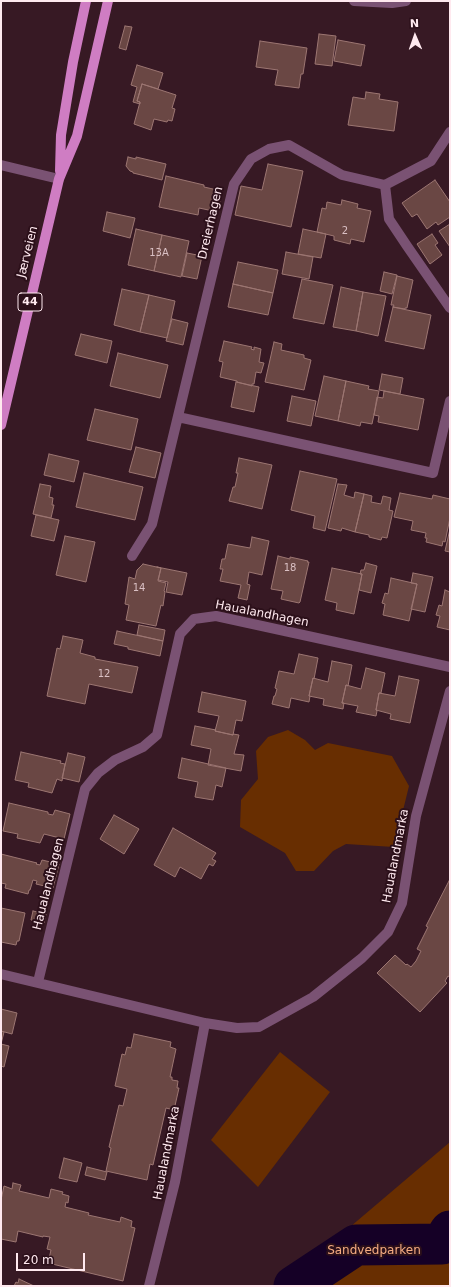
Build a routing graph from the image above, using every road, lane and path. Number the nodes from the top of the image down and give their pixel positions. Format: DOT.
graph roads {
  1 [pos="86,1"];
  2 [pos="108,1"];
  3 [pos="354,1"];
  4 [pos="406,1"];
  5 [pos="450,132"];
  6 [pos="1,165"];
  7 [pos="59,179"];
  8 [pos="385,185"];
  9 [pos="450,308"];
  10 [pos="450,402"];
  11 [pos="178,417"];
  12 [pos="1,425"];
  13 [pos="132,556"];
  14 [pos="450,667"];
  15 [pos="450,691"];
  16 [pos="1,974"];
  17 [pos="38,982"];
  18 [pos="205,1023"];
  19 [pos="149,1286"];
  1 -- 7 [label="main road, Jærveien / 44"];
  2 -- 7 [label="main road, Jærveien / 44"];
  3 -- 4 [label="street"];
  5 -- 8 [label="street"];
  6 -- 7 [label="street"];
  7 -- 12 [label="main road, Jærveien / 44"];
  8 -- 9 [label="street"];
  8 -- 11 [label="street, Dreierhagen"];
  10 -- 11 [label="street"];
  11 -- 13 [label="street, Dreierhagen"];
  14 -- 17 [label="street, Haualandhagen"];
  15 -- 18 [label="street, Haualandmarka"];
  16 -- 17 [label="street, Haualandmarka"];
  17 -- 18 [label="street, Haualandmarka"];
  18 -- 19 [label="street, Haualandmarka"];
}
